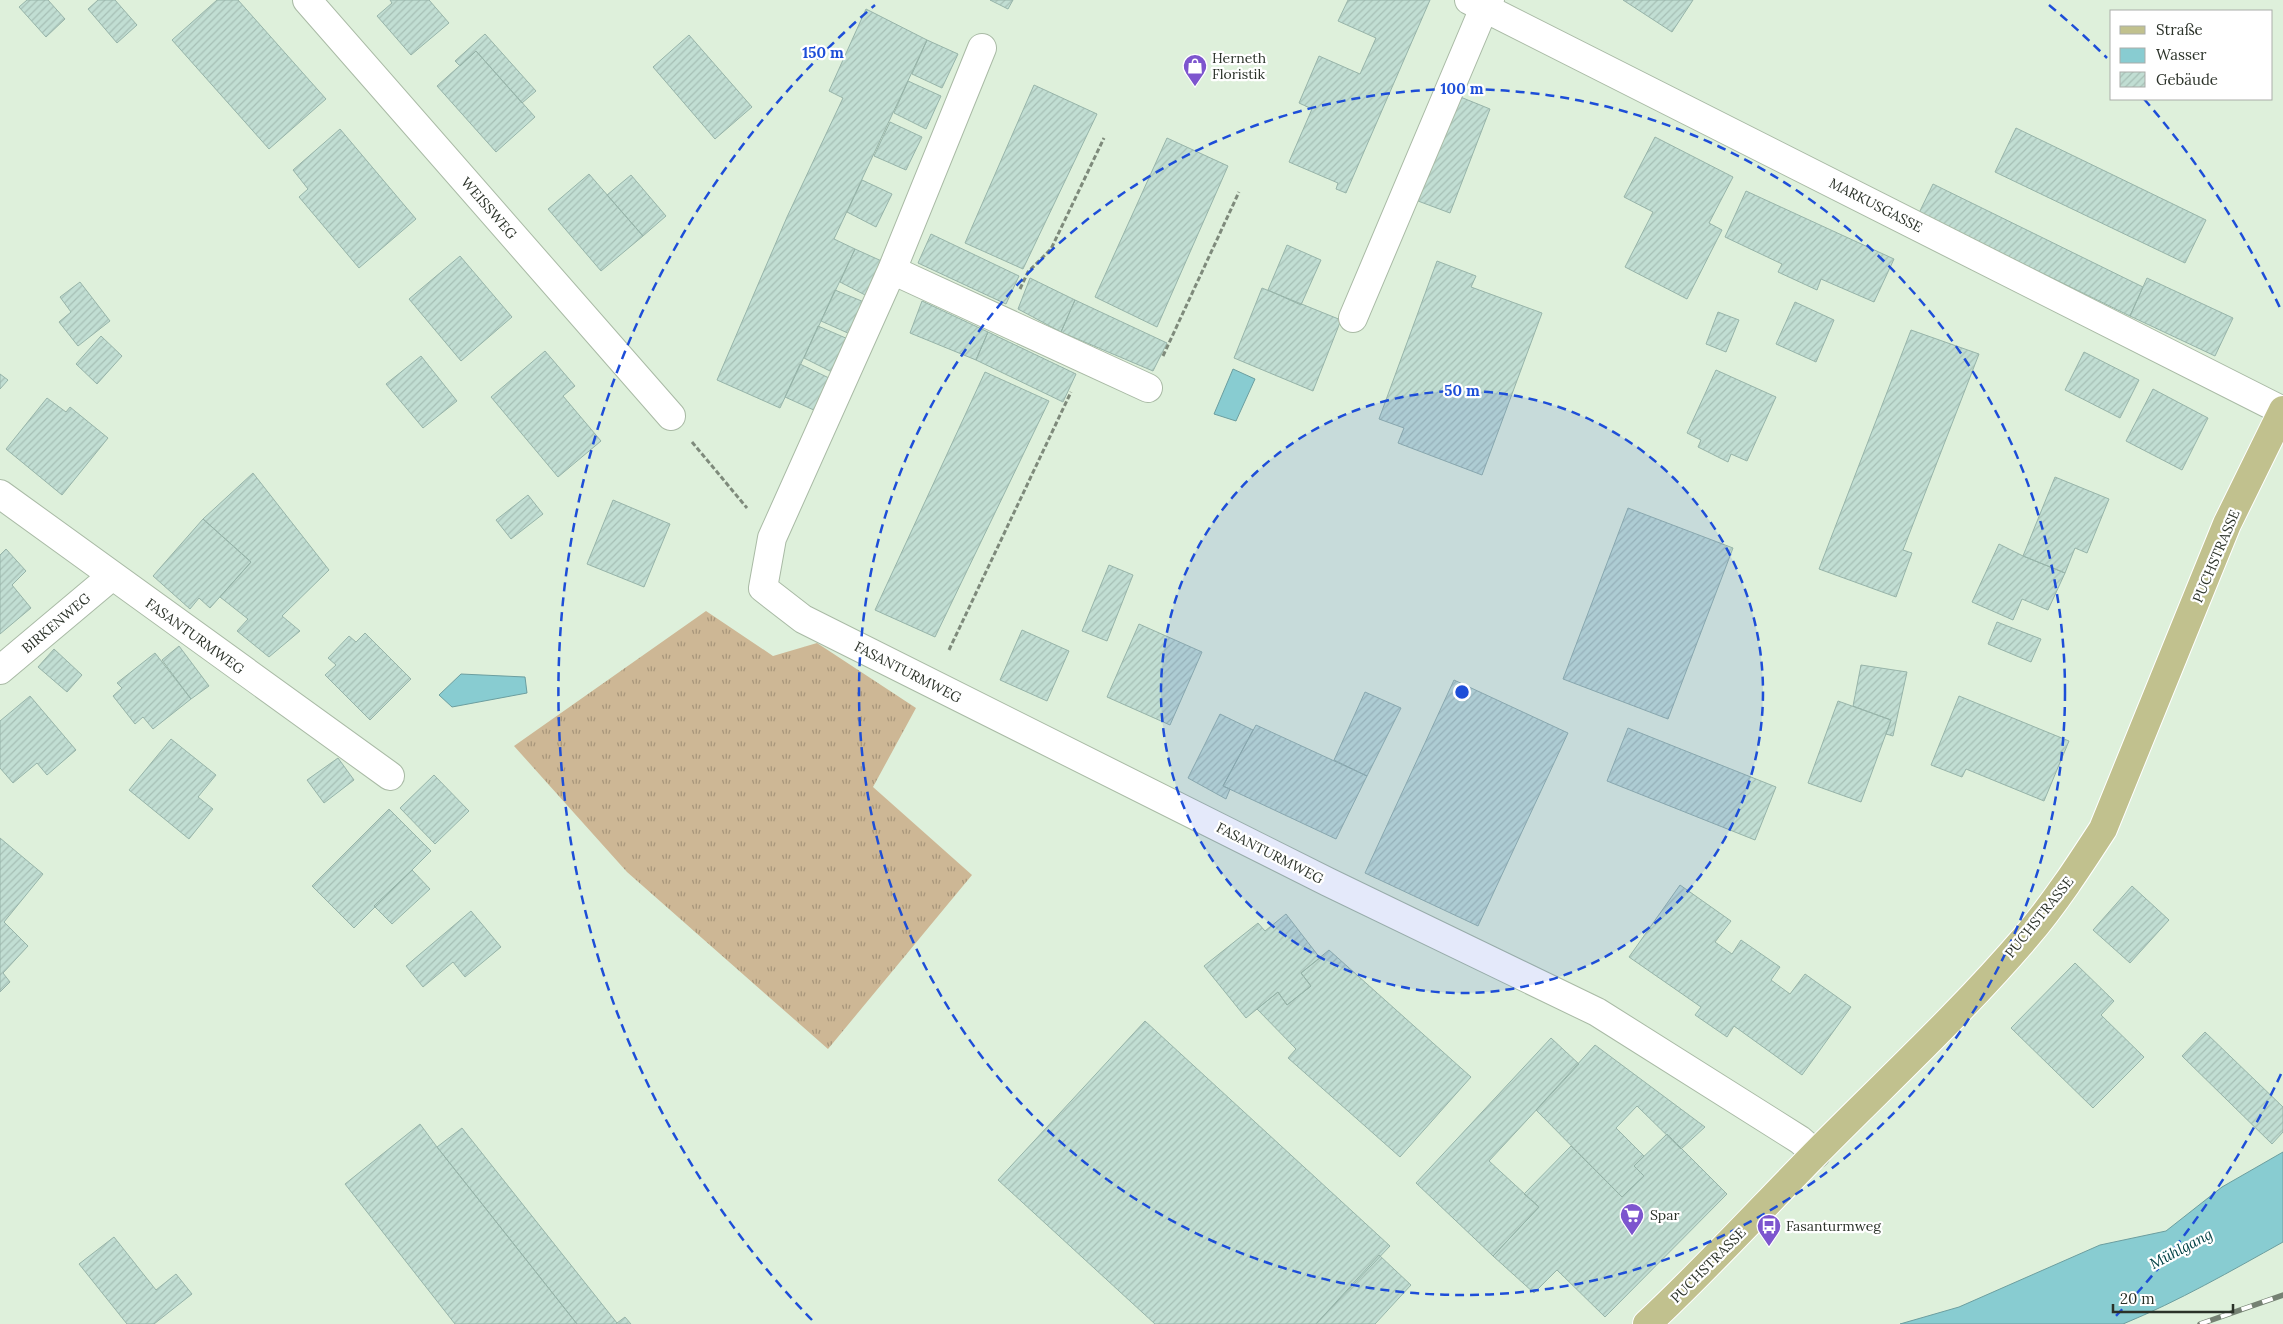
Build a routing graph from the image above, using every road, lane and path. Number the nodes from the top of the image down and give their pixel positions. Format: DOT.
graph roads {
  1 [pos="307,0"];
  2 [pos="1481,3"];
  3 [pos="982,48"];
  4 [pos="1104,138"];
  5 [pos="1239,192"];
  6 [pos="892,270"];
  7 [pos="1353,318"];
  8 [pos="1004,321"];
  9 [pos="1087,360"];
  10 [pos="1148,388"];
  11 [pos="2283,410"];
  12 [pos="671,416"];
  13 [pos="0,494"];
  14 [pos="772,538"];
  15 [pos="112,576"];
  16 [pos="949,650"];
  17 [pos="0,670"];
  18 [pos="390,776"];
  19 [pos="1816,1154"];
  20 [pos="1647,1324"];
  1 -- 12 [label="street, WEISSWEG"];
  2 -- 7 [label="street"];
  2 -- 11 [label="street, MARKUSGASSE"];
  3 -- 6 [label="street"];
  4 -- 8 [label="path"];
  5 -- 10 [label="path"];
  6 -- 8 [label="street"];
  6 -- 14 [label="street"];
  8 -- 9 [label="street"];
  9 -- 10 [label="street"];
  9 -- 16 [label="path"];
  11 -- 19 [label="main road, PUCHSTRASSE"];
  12 -- 14 [label="path"];
  13 -- 15 [label="street, FASANTURMWEG"];
  14 -- 19 [label="street, FASANTURMWEG"];
  15 -- 17 [label="street, BIRKENWEG"];
  15 -- 18 [label="street, FASANTURMWEG"];
  19 -- 20 [label="main road, PUCHSTRASSE"];
}
